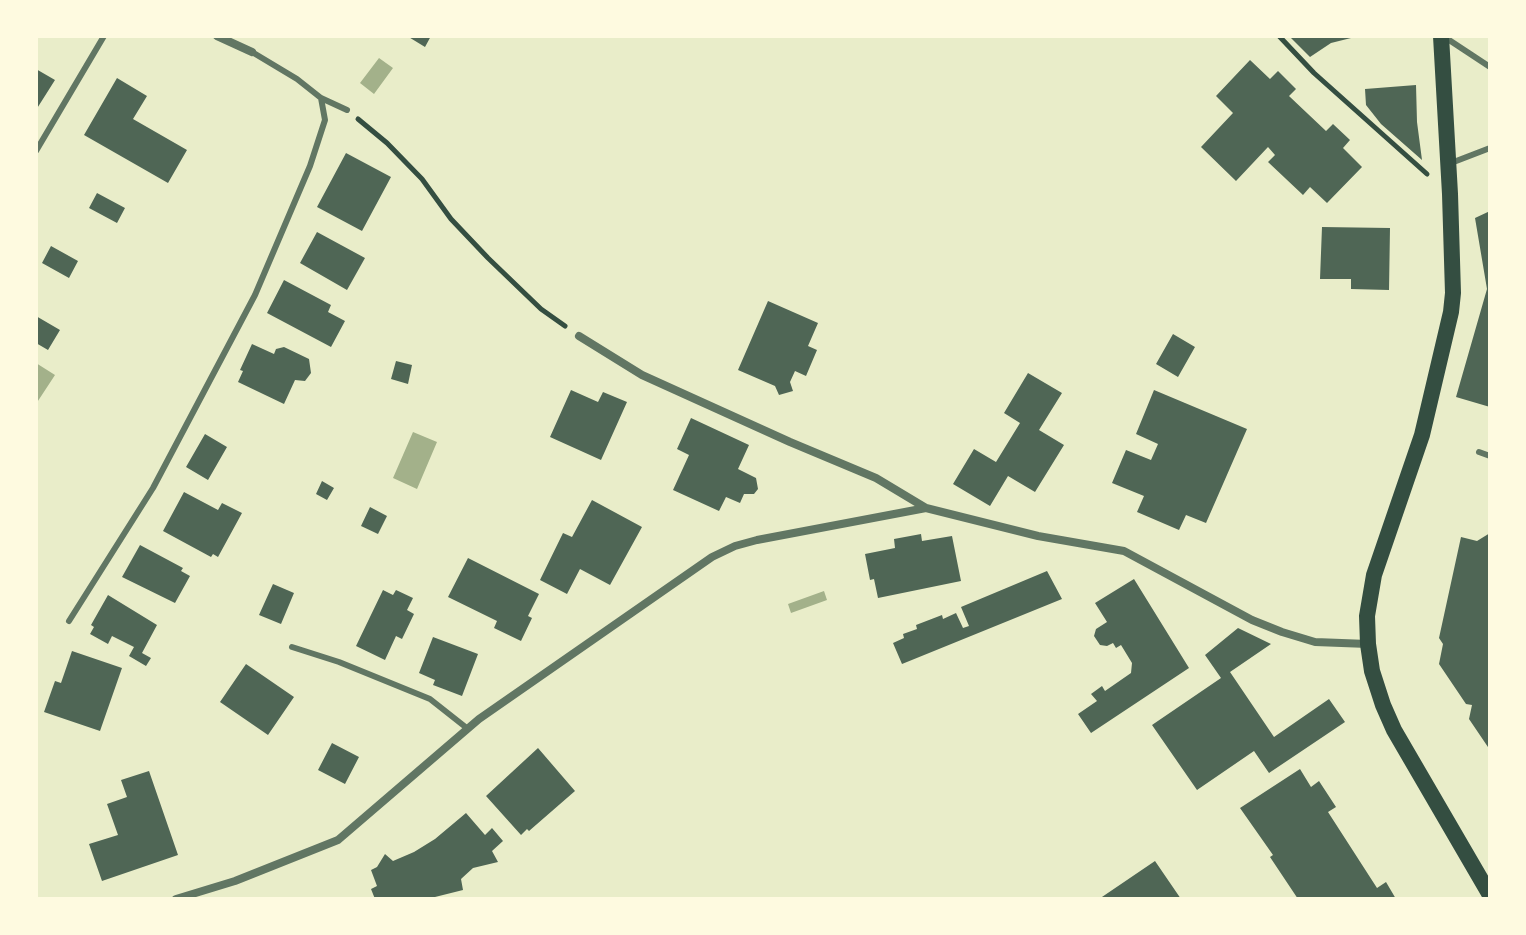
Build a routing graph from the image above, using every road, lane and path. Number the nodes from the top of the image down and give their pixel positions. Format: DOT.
graph roads {
  1 [pos="104,36"];
  2 [pos="217,36"];
  3 [pos="1279,36"];
  4 [pos="1442,36"];
  5 [pos="252,52"];
  6 [pos="1490,67"];
  7 [pos="321,98"];
  8 [pos="347,110"];
  9 [pos="1490,148"];
  10 [pos="36,151"];
  11 [pos="1448,164"];
  12 [pos="1450,194"];
  13 [pos="579,336"];
  14 [pos="1479,452"];
  15 [pos="1490,456"];
  16 [pos="926,508"];
  17 [pos="69,621"];
  18 [pos="1368,644"];
  19 [pos="292,647"];
  20 [pos="468,729"];
  21 [pos="1490,895"];
  22 [pos="176,899"];
  1 -- 10 [label="lane"];
  2 -- 5 [label="street"];
  3 -- 12 [label="path"];
  4 -- 6 [label="lane"];
  4 -- 11 [label="main road"];
  5 -- 7 [label="lane"];
  7 -- 8 [label="lane"];
  7 -- 17 [label="lane"];
  8 -- 13 [label="path"];
  9 -- 11 [label="lane"];
  11 -- 12 [label="main road"];
  12 -- 18 [label="main road"];
  13 -- 16 [label="street"];
  14 -- 15 [label="lane"];
  16 -- 18 [label="street"];
  16 -- 20 [label="street"];
  18 -- 21 [label="main road"];
  19 -- 20 [label="lane"];
  20 -- 22 [label="street"];
}
